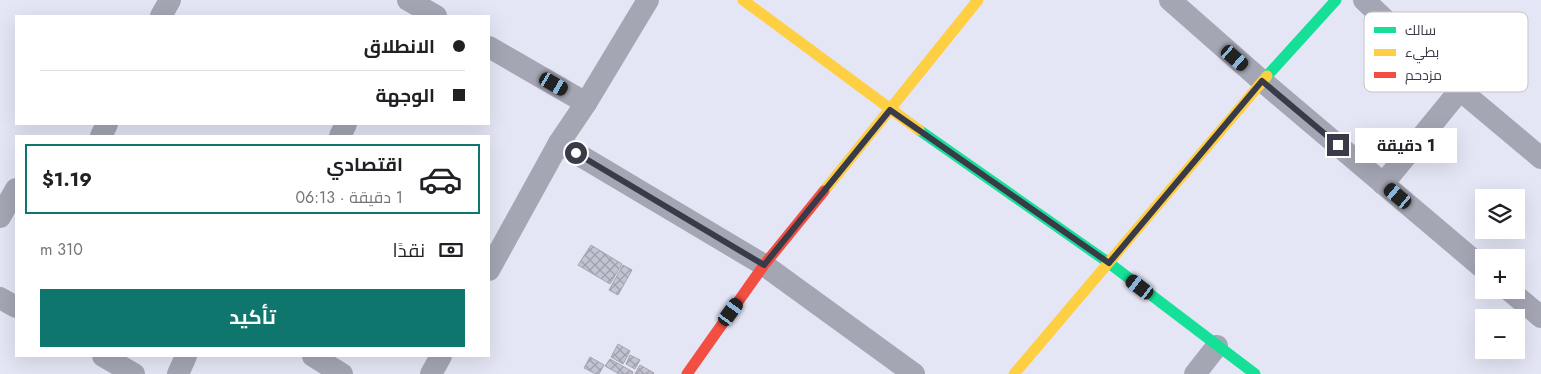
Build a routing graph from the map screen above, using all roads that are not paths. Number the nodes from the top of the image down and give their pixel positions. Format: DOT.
graph roads {
  1 [pos="170,0"];
  2 [pos="408,0"];
  3 [pos="648,0"];
  4 [pos="743,0"];
  5 [pos="978,0"];
  6 [pos="1170,0"];
  7 [pos="1336,0"];
  8 [pos="1364,0"];
  9 [pos="1377,12"];
  10 [pos="162,15"];
  11 [pos="400,15"];
  12 [pos="434,15"];
  13 [pos="490,48"];
  14 [pos="1262,81"];
  15 [pos="1458,92"];
  16 [pos="1462,92"];
  17 [pos="586,103"];
  18 [pos="890,110"];
  19 [pos="559,143"];
  20 [pos="1541,158"];
  21 [pos="0,179"];
  22 [pos="1383,184"];
  23 [pos="15,188"];
  24 [pos="15,191"];
  25 [pos="0,217"];
  26 [pos="1475,261"];
  27 [pos="1109,263"];
  28 [pos="764,265"];
  29 [pos="490,268"];
  30 [pos="0,298"];
  31 [pos="1520,299"];
  32 [pos="15,306"];
  33 [pos="1541,317"];
  34 [pos="1217,346"];
  35 [pos="105,357"];
  36 [pos="186,357"];
  37 [pos="315,357"];
  38 [pos="440,357"];
  39 [pos="134,374"];
  40 [pos="178,374"];
  41 [pos="342,374"];
  42 [pos="431,374"];
  43 [pos="687,374"];
  44 [pos="914,374"];
  45 [pos="1014,374"];
  46 [pos="1195,374"];
  47 [pos="1255,374"];
  1 -- 10 [label="street"];
  2 -- 11 [label="street"];
  2 -- 12 [label="street"];
  3 -- 17 [label="street"];
  4 -- 18 [label="street"];
  5 -- 18 [label="street"];
  6 -- 14 [label="street"];
  7 -- 14 [label="street"];
  8 -- 9 [label="street"];
  13 -- 17 [label="street"];
  14 -- 22 [label="street"];
  14 -- 27 [label="street"];
  15 -- 22 [label="street"];
  16 -- 20 [label="street"];
  17 -- 19 [label="street"];
  18 -- 27 [label="street"];
  18 -- 28 [label="street"];
  19 -- 28 [label="street"];
  19 -- 29 [label="street"];
  21 -- 23 [label="street"];
  22 -- 26 [label="street"];
  24 -- 25 [label="street"];
  27 -- 34 [label="street"];
  27 -- 45 [label="street"];
  28 -- 43 [label="street"];
  28 -- 44 [label="street"];
  30 -- 32 [label="street"];
  31 -- 33 [label="street"];
  34 -- 46 [label="street"];
  34 -- 47 [label="street"];
  35 -- 39 [label="street"];
  36 -- 40 [label="street"];
  37 -- 41 [label="street"];
  38 -- 42 [label="street"];
}
